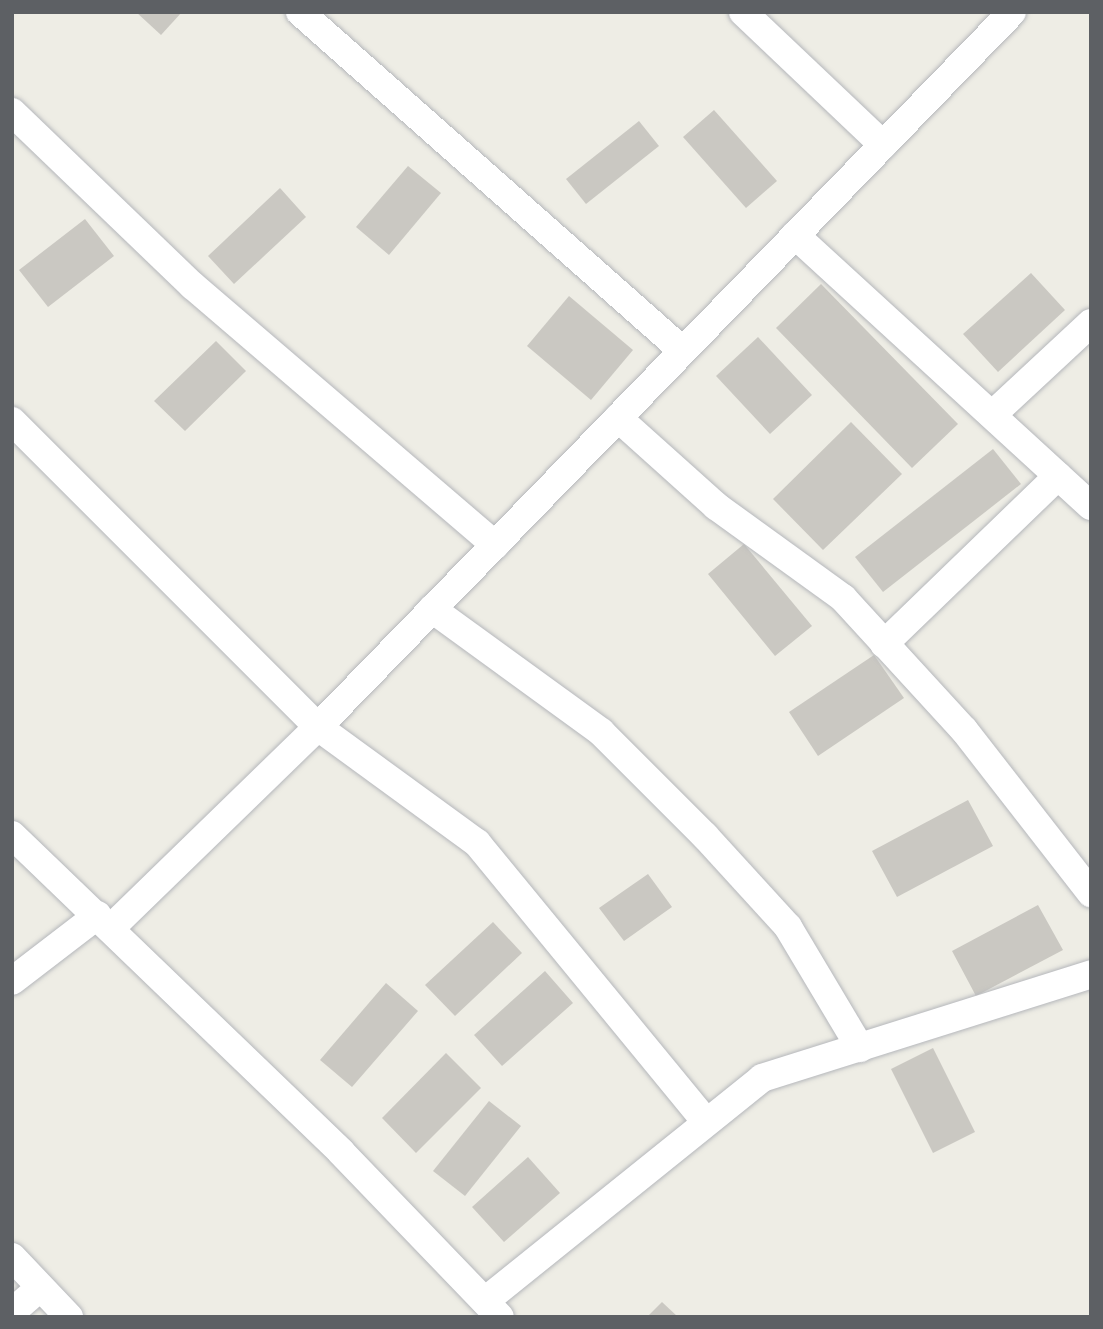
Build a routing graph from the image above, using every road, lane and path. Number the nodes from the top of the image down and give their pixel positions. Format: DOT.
graph roads {
  1 [pos="300,12"];
  2 [pos="743,12"];
  3 [pos="1012,12"];
  4 [pos="12,112"];
  5 [pos="883,145"];
  6 [pos="795,236"];
  7 [pos="1091,323"];
  8 [pos="683,351"];
  9 [pos="992,415"];
  10 [pos="618,418"];
  11 [pos="12,421"];
  12 [pos="1058,476"];
  13 [pos="1091,506"];
  14 [pos="495,545"];
  15 [pos="432,609"];
  16 [pos="884,644"];
  17 [pos="318,727"];
  18 [pos="12,835"];
  19 [pos="1091,893"];
  20 [pos="105,921"];
  21 [pos="1091,974"];
  22 [pos="12,981"];
  23 [pos="860,1048"];
  24 [pos="705,1121"];
  25 [pos="12,1257"];
  26 [pos="40,1288"];
  27 [pos="493,1309"];
  28 [pos="12,1312"];
  29 [pos="69,1317"];
  1 -- 8 [label="street"];
  2 -- 5 [label="street"];
  3 -- 5 [label="street"];
  4 -- 14 [label="street"];
  5 -- 6 [label="street"];
  6 -- 8 [label="street"];
  6 -- 9 [label="street"];
  7 -- 9 [label="street"];
  8 -- 10 [label="street"];
  9 -- 12 [label="street"];
  10 -- 14 [label="street"];
  10 -- 16 [label="street"];
  11 -- 17 [label="street"];
  12 -- 13 [label="street"];
  12 -- 16 [label="street"];
  14 -- 15 [label="street"];
  15 -- 17 [label="street"];
  15 -- 23 [label="street"];
  16 -- 19 [label="street"];
  17 -- 20 [label="street"];
  17 -- 24 [label="street"];
  18 -- 20 [label="street"];
  20 -- 22 [label="street"];
  20 -- 27 [label="street"];
  21 -- 23 [label="street"];
  23 -- 24 [label="street"];
  24 -- 27 [label="street"];
  25 -- 26 [label="street"];
  26 -- 28 [label="street"];
  26 -- 29 [label="street"];
}
